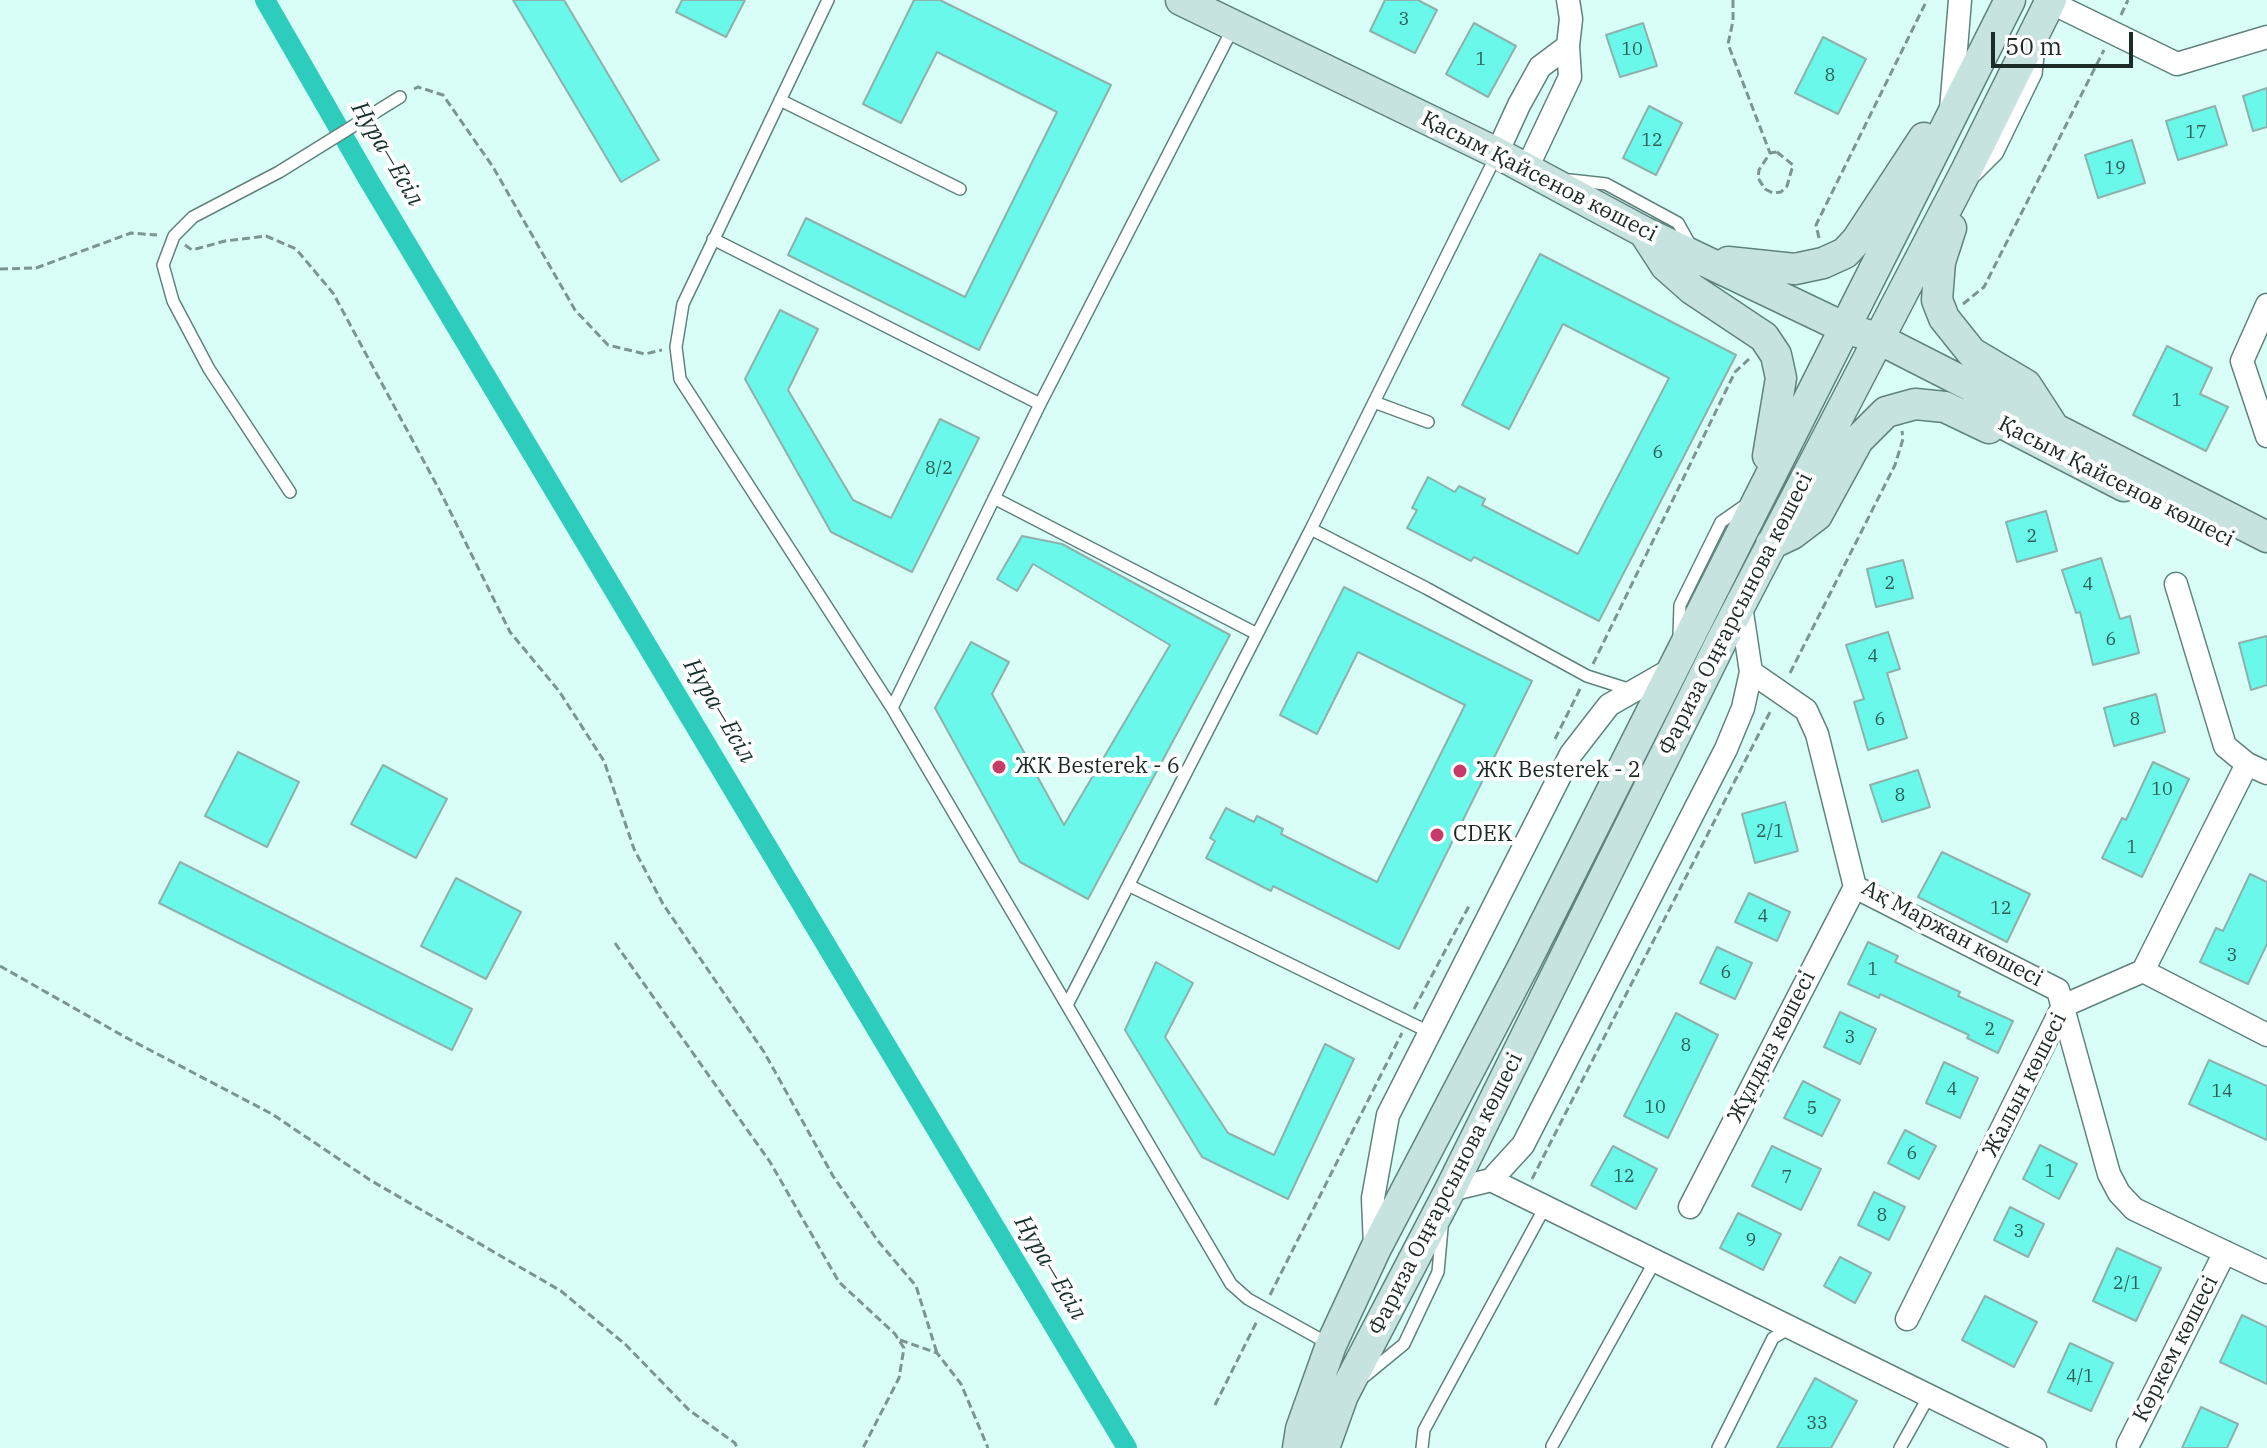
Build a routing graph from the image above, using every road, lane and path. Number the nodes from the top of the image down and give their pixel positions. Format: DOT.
graph roads {
  1 [pos="828,0"];
  2 [pos="1181,0"];
  3 [pos="1568,0"];
  4 [pos="1733,0"];
  5 [pos="1927,0"];
  6 [pos="1960,0"];
  7 [pos="2010,0"];
  8 [pos="2128,0"];
  9 [pos="2048,6"];
  10 [pos="1234,26"];
  11 [pos="2113,33"];
  12 [pos="2267,37"];
  13 [pos="1568,46"];
  14 [pos="400,97"];
  15 [pos="780,100"];
  16 [pos="1951,118"];
  17 [pos="1497,153"];
  18 [pos="1770,153"];
  19 [pos="1536,173"];
  20 [pos="1959,187"];
  21 [pos="960,189"];
  22 [pos="1644,232"];
  23 [pos="174,236"];
  24 [pos="713,239"];
  25 [pos="1699,257"];
  26 [pos="1823,263"];
  27 [pos="0,269"];
  28 [pos="2267,305"];
  29 [pos="1944,318"];
  30 [pos="1845,328"];
  31 [pos="1873,345"];
  32 [pos="676,347"];
  33 [pos="1772,349"];
  34 [pos="1374,402"];
  35 [pos="1040,404"];
  36 [pos="1899,408"];
  37 [pos="1428,422"];
  38 [pos="2042,432"];
  39 [pos="2267,436"];
  40 [pos="290,492"];
  41 [pos="1761,494"];
  42 [pos="994,498"];
  43 [pos="1311,529"];
  44 [pos="2267,537"];
  45 [pos="1771,544"];
  46 [pos="2267,558"];
  47 [pos="2176,584"];
  48 [pos="1741,606"];
  49 [pos="1257,634"];
  50 [pos="1675,664"];
  51 [pos="1751,672"];
  52 [pos="1587,676"];
  53 [pos="1632,691"];
  54 [pos="1780,692"];
  55 [pos="892,708"];
  56 [pos="1550,747"];
  57 [pos="2257,768"];
  58 [pos="1130,886"];
  59 [pos="1855,887"];
  60 [pos="1471,903"];
  61 [pos="1589,908"];
  62 [pos="615,943"];
  63 [pos="1525,963"];
  64 [pos="0,966"];
  65 [pos="2143,971"];
  66 [pos="1068,1003"];
  67 [pos="2063,1006"];
  68 [pos="1408,1021"];
  69 [pos="1432,1033"];
  70 [pos="2267,1035"];
  71 [pos="1491,1180"];
  72 [pos="1447,1196"];
  73 [pos="1523,1197"];
  74 [pos="1545,1207"];
  75 [pos="1690,1207"];
  76 [pos="1376,1248"];
  77 [pos="2225,1252"];
  78 [pos="1655,1261"];
  79 [pos="2267,1272"];
  80 [pos="1264,1308"];
  81 [pos="1907,1319"];
  82 [pos="1791,1328"];
  83 [pos="898,1339"];
  84 [pos="1331,1345"];
  85 [pos="937,1353"];
  86 [pos="1929,1396"];
  87 [pos="1215,1405"];
  88 [pos="2128,1445"];
  89 [pos="1552,1446"];
  90 [pos="737,1448"];
  91 [pos="863,1448"];
  92 [pos="988,1448"];
  93 [pos="1298,1448"];
  94 [pos="1324,1448"];
  95 [pos="1422,1448"];
  96 [pos="1718,1448"];
  97 [pos="1900,1448"];
  98 [pos="2035,1448"];
  1 -- 15 [label="lane"];
  2 -- 10 [label="street, Қасым Қайсенов көшесі"];
  3 -- 13 [label="street"];
  4 -- 18 [label="path"];
  5 -- 26 [label="path"];
  6 -- 16 [label="street"];
  7 -- 16 [label="street, Фариза Оңғарсынова көшесі"];
  8 -- 11 [label="path"];
  9 -- 11 [label="street"];
  9 -- 20 [label="street, Фариза Оңғарсынова көшесі"];
  10 -- 17 [label="street, Қасым Қайсенов көшесі"];
  10 -- 35 [label="lane"];
  11 -- 12 [label="street"];
  11 -- 29 [label="path"];
  13 -- 17 [label="street"];
  13 -- 19 [label="street"];
  14 -- 23 [label="lane"];
  14 -- 32 [label="path"];
  15 -- 21 [label="lane"];
  15 -- 24 [label="lane"];
  16 -- 26 [label="street"];
  16 -- 30 [label="street, Фариза Оңғарсынова көшесі"];
  17 -- 19 [label="street, Қасым Қайсенов көшесі"];
  17 -- 34 [label="lane"];
  18 -- 18 [label="path"];
  19 -- 22 [label="street, Қасым Қайсенов көшесі"];
  19 -- 25 [label="lane"];
  20 -- 29 [label="street"];
  20 -- 31 [label="street, Фариза Оңғарсынова көшесі"];
  22 -- 25 [label="street, Қасым Қайсенов көшесі"];
  22 -- 33 [label="street"];
  23 -- 27 [label="path"];
  23 -- 40 [label="lane"];
  23 -- 85 [label="path"];
  24 -- 32 [label="lane"];
  24 -- 35 [label="lane"];
  25 -- 26 [label="street"];
  25 -- 30 [label="street, Қасым Қайсенов көшесі"];
  28 -- 39 [label="street"];
  29 -- 38 [label="street"];
  30 -- 31 [label="street, Қасым Қайсенов көшесі"];
  30 -- 41 [label="street, Фариза Оңғарсынова көшесі"];
  31 -- 38 [label="street, Қасым Қайсенов көшесі"];
  31 -- 45 [label="street, Фариза Оңғарсынова көшесі"];
  32 -- 55 [label="lane"];
  33 -- 41 [label="street"];
  33 -- 52 [label="path"];
  34 -- 37 [label="lane"];
  34 -- 43 [label="lane"];
  35 -- 42 [label="lane"];
  36 -- 38 [label="street"];
  36 -- 45 [label="street"];
  36 -- 54 [label="path"];
  38 -- 44 [label="street, Қасым Қайсенов көшесі"];
  38 -- 46 [label="street, Қасым Қайсенов көшесі"];
  41 -- 50 [label="street, Фариза Оңғарсынова көшесі"];
  42 -- 49 [label="lane"];
  42 -- 55 [label="lane"];
  43 -- 49 [label="lane"];
  43 -- 52 [label="lane"];
  45 -- 48 [label="street, Фариза Оңғарсынова көшесі"];
  47 -- 57 [label="street"];
  48 -- 51 [label="street"];
  48 -- 61 [label="street, Фариза Оңғарсынова көшесі"];
  49 -- 58 [label="lane"];
  50 -- 53 [label="street"];
  50 -- 61 [label="street"];
  50 -- 63 [label="street, Фариза Оңғарсынова көшесі"];
  51 -- 54 [label="street, Ақ Маржан көшесі"];
  51 -- 71 [label="street"];
  52 -- 53 [label="lane"];
  52 -- 56 [label="path"];
  53 -- 69 [label="street"];
  54 -- 59 [label="street, Ақ Маржан көшесі"];
  54 -- 73 [label="path"];
  55 -- 66 [label="lane"];
  57 -- 65 [label="street"];
  58 -- 66 [label="lane"];
  58 -- 68 [label="lane"];
  59 -- 67 [label="street, Ақ Маржан көшесі"];
  59 -- 75 [label="street, Жұлдыз көшесі"];
  60 -- 68 [label="path"];
  61 -- 72 [label="street, Фариза Оңғарсынова көшесі"];
  62 -- 83 [label="path"];
  63 -- 72 [label="street"];
  63 -- 76 [label="street, Фариза Оңғарсынова көшесі"];
  64 -- 90 [label="path"];
  65 -- 67 [label="street, Жалын көшесі"];
  65 -- 70 [label="street"];
  66 -- 80 [label="lane"];
  67 -- 77 [label="street, Ақ Маржан көшесі"];
  67 -- 81 [label="street, Жалын көшесі"];
  68 -- 69 [label="lane"];
  68 -- 80 [label="path"];
  69 -- 76 [label="street"];
  71 -- 72 [label="street"];
  71 -- 73 [label="street"];
  72 -- 94 [label="street, Фариза Оңғарсынова көшесі"];
  73 -- 74 [label="street"];
  74 -- 78 [label="street"];
  74 -- 95 [label="lane"];
  76 -- 84 [label="street, Фариза Оңғарсынова көшесі"];
  77 -- 79 [label="street, Ақ Маржан көшесі"];
  77 -- 88 [label="street, Көркем көшесі"];
  78 -- 82 [label="street"];
  78 -- 89 [label="lane"];
  80 -- 84 [label="lane"];
  80 -- 87 [label="path"];
  82 -- 86 [label="street"];
  82 -- 96 [label="lane"];
  83 -- 85 [label="path"];
  83 -- 91 [label="path"];
  84 -- 93 [label="street, Фариза Оңғарсынова көшесі"];
  85 -- 92 [label="path"];
  86 -- 97 [label="lane"];
  86 -- 98 [label="street"];
}
